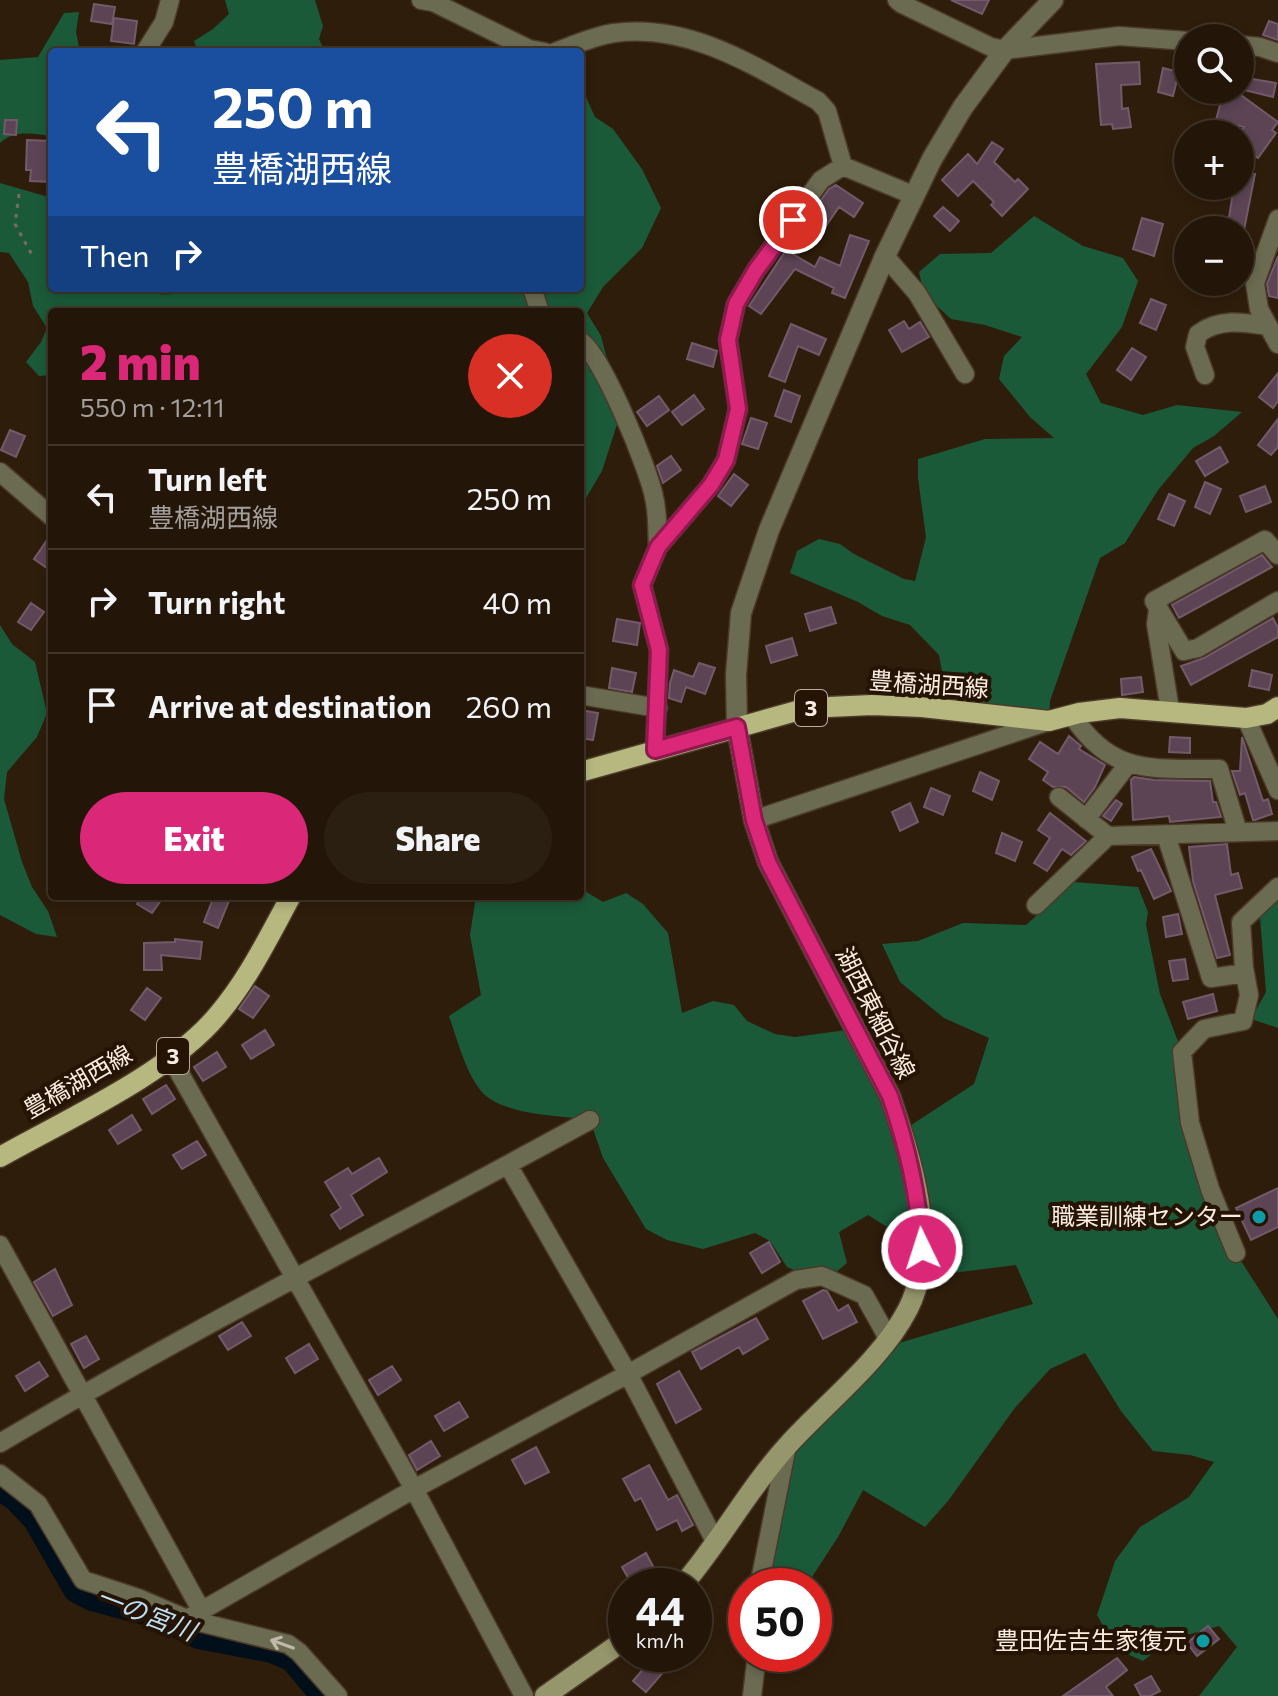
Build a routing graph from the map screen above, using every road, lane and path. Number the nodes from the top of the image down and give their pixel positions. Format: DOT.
graph roads {
  1 [pos="170,0"];
  2 [pos="421,0"];
  3 [pos="897,0"];
  4 [pos="1053,0"];
  5 [pos="1174,40"];
  6 [pos="1254,46"];
  7 [pos="148,48"];
  8 [pos="527,48"];
  9 [pos="567,48"];
  10 [pos="1005,50"];
  11 [pos="1278,53"];
  12 [pos="843,166"];
  13 [pos="19,194"];
  14 [pos="915,196"];
  15 [pos="1278,219"];
  16 [pos="32,255"];
  17 [pos="885,256"];
  18 [pos="1268,326"];
  19 [pos="584,344"];
  20 [pos="1278,344"];
  21 [pos="965,374"];
  22 [pos="1205,375"];
  23 [pos="0,472"];
  24 [pos="48,514"];
  25 [pos="658,547"];
  26 [pos="1278,555"];
  27 [pos="1278,601"];
  28 [pos="1158,610"];
  29 [pos="584,696"];
  30 [pos="1278,707"];
  31 [pos="658,708"];
  32 [pos="1170,710"];
  33 [pos="1072,715"];
  34 [pos="1246,718"];
  35 [pos="1049,721"];
  36 [pos="737,727"];
  37 [pos="655,750"];
  38 [pos="1128,764"];
  39 [pos="584,771"];
  40 [pos="1278,790"];
  41 [pos="1059,797"];
  42 [pos="1086,819"];
  43 [pos="754,820"];
  44 [pos="1278,831"];
  45 [pos="1238,832"];
  46 [pos="1166,835"];
  47 [pos="1108,836"];
  48 [pos="1278,887"];
  49 [pos="289,900"];
  50 [pos="1036,905"];
  51 [pos="1245,973"];
  52 [pos="171,1058"];
  53 [pos="590,1120"];
  54 [pos="0,1157"];
  55 [pos="508,1165"];
  56 [pos="0,1245"];
  57 [pos="1236,1253"];
  58 [pos="295,1276"];
  59 [pos="888,1338"];
  60 [pos="628,1374"];
  61 [pos="83,1394"];
  62 [pos="0,1443"];
  63 [pos="787,1446"];
  64 [pos="0,1474"];
  65 [pos="414,1489"];
  66 [pos="715,1541"];
  67 [pos="695,1568"];
  68 [pos="763,1568"];
  69 [pos="194,1614"];
  70 [pos="608,1652"];
  71 [pos="755,1672"];
  72 [pos="338,1696"];
  73 [pos="524,1696"];
  74 [pos="545,1696"];
  75 [pos="752,1696"];
  1 -- 7 [label="street"];
  2 -- 8 [label="street"];
  3 -- 10 [label="street"];
  4 -- 10 [label="street"];
  5 -- 10 [label="street"];
  6 -- 11 [label="street"];
  9 -- 12 [label="street"];
  10 -- 14 [label="street"];
  12 -- 14 [label="street"];
  12 -- 25 [label="street"];
  13 -- 16 [label="path"];
  14 -- 17 [label="street"];
  15 -- 18 [label="street"];
  17 -- 21 [label="street"];
  17 -- 36 [label="street"];
  18 -- 20 [label="street"];
  18 -- 22 [label="street"];
  19 -- 25 [label="street"];
  23 -- 24 [label="street"];
  25 -- 31 [label="street"];
  26 -- 28 [label="street"];
  27 -- 28 [label="street"];
  28 -- 32 [label="street"];
  29 -- 31 [label="street"];
  30 -- 34 [label="main road, 豊橋湖西線 / 3"];
  31 -- 37 [label="street"];
  32 -- 33 [label="main road, 豊橋湖西線 / 3"];
  32 -- 34 [label="main road, 豊橋湖西線 / 3"];
  33 -- 35 [label="main road, 豊橋湖西線 / 3"];
  33 -- 38 [label="street"];
  34 -- 40 [label="street"];
  35 -- 36 [label="main road, 豊橋湖西線 / 3"];
  35 -- 43 [label="street"];
  36 -- 37 [label="main road, 豊橋湖西線 / 3"];
  36 -- 43 [label="main road, 湖西東細谷線"];
  37 -- 39 [label="main road, 豊橋湖西線 / 3"];
  38 -- 42 [label="street"];
  38 -- 45 [label="street"];
  41 -- 42 [label="street"];
  42 -- 47 [label="street"];
  43 -- 59 [label="main road, 湖西東細谷線"];
  44 -- 45 [label="street"];
  45 -- 46 [label="street"];
  46 -- 47 [label="street"];
  46 -- 51 [label="street"];
  47 -- 50 [label="street"];
  48 -- 51 [label="street"];
  49 -- 52 [label="main road, 豊橋湖西線 / 3"];
  51 -- 57 [label="street"];
  52 -- 54 [label="main road, 豊橋湖西線 / 3"];
  52 -- 58 [label="street"];
  53 -- 55 [label="street"];
  55 -- 58 [label="street"];
  55 -- 60 [label="street"];
  56 -- 61 [label="street"];
  58 -- 61 [label="street"];
  58 -- 65 [label="street"];
  59 -- 60 [label="street"];
  59 -- 63 [label="main road, 湖西東細谷線"];
  60 -- 65 [label="street"];
  60 -- 66 [label="street"];
  61 -- 62 [label="street"];
  61 -- 69 [label="street"];
  63 -- 66 [label="main road, 湖西東細谷線"];
  63 -- 68 [label="street"];
  64 -- 69 [label="street"];
  65 -- 69 [label="street"];
  65 -- 73 [label="street"];
  66 -- 67 [label="main road, 湖西東細谷線"];
  72 -- 69 [label="street, one-way"];
  70 -- 74 [label="main road"];
  71 -- 75 [label="street"];
}
